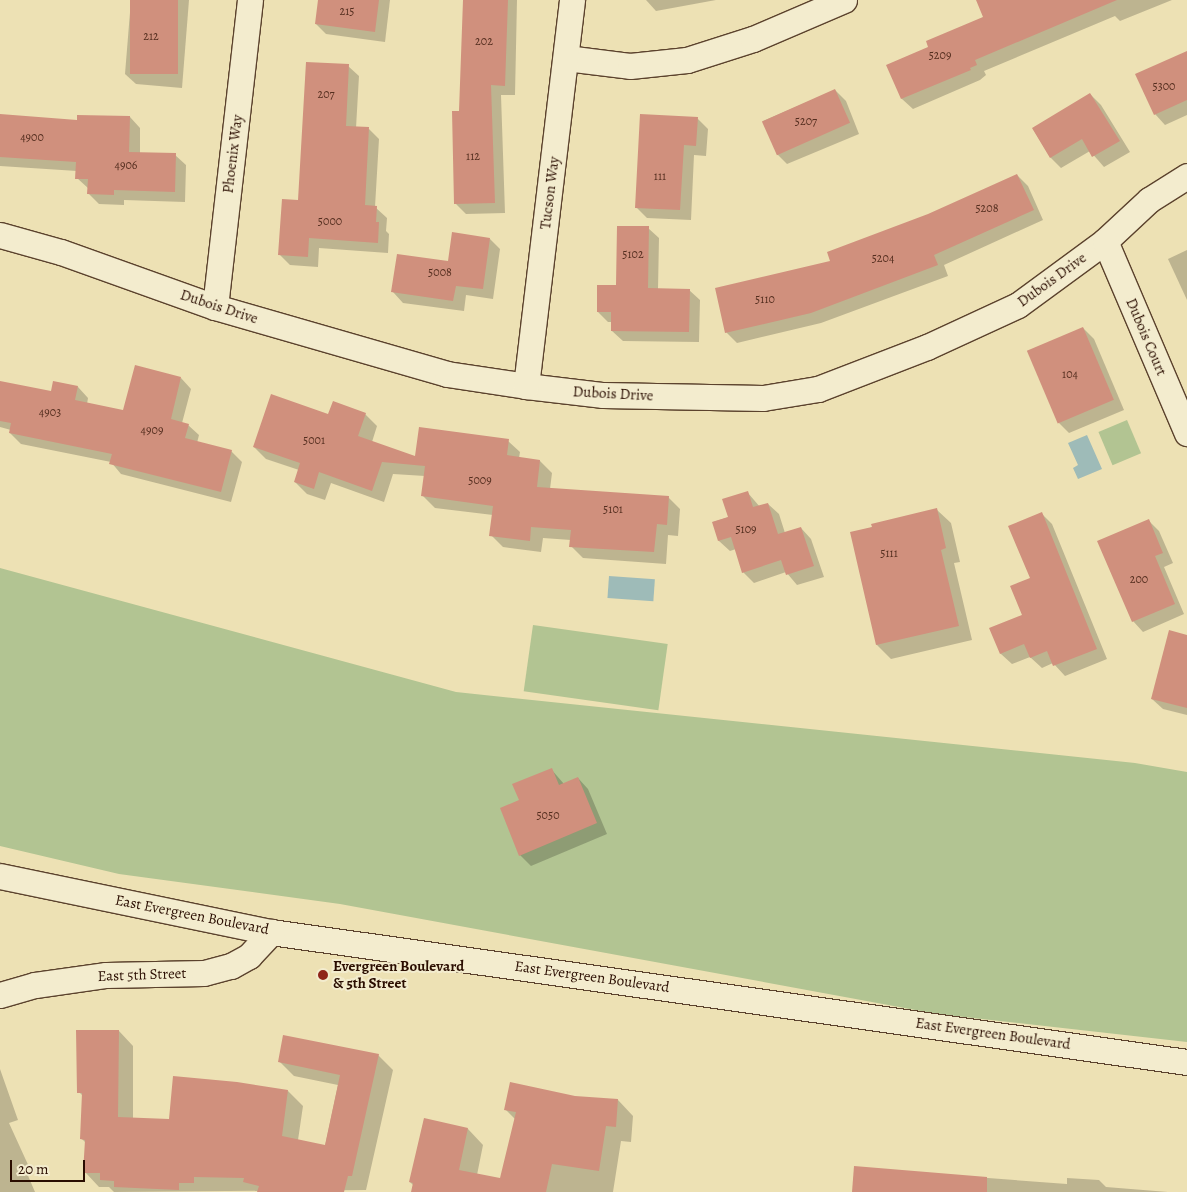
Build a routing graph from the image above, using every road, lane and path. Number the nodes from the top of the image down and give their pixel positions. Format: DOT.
graph roads {
  1 [pos="250,0"];
  2 [pos="572,0"];
  3 [pos="844,0"];
  4 [pos="566,58"];
  5 [pos="1187,176"];
  6 [pos="0,235"];
  7 [pos="1105,242"];
  8 [pos="215,307"];
  9 [pos="526,386"];
  10 [pos="1187,433"];
  11 [pos="0,876"];
  12 [pos="271,932"];
  13 [pos="0,995"];
  14 [pos="1187,1062"];
  1 -- 8 [label="street, Phoenix Way"];
  2 -- 4 [label="street, Tucson Way"];
  3 -- 4 [label="street"];
  4 -- 9 [label="street, Tucson Way"];
  5 -- 7 [label="street, Dubois Drive"];
  6 -- 8 [label="street, Dubois Drive"];
  7 -- 9 [label="street, Dubois Drive"];
  7 -- 10 [label="street, Dubois Court"];
  8 -- 9 [label="street, Dubois Drive"];
  11 -- 12 [label="street, East Evergreen Boulevard"];
  12 -- 13 [label="street, East 5th Street"];
  12 -- 14 [label="street, East Evergreen Boulevard"];
}
